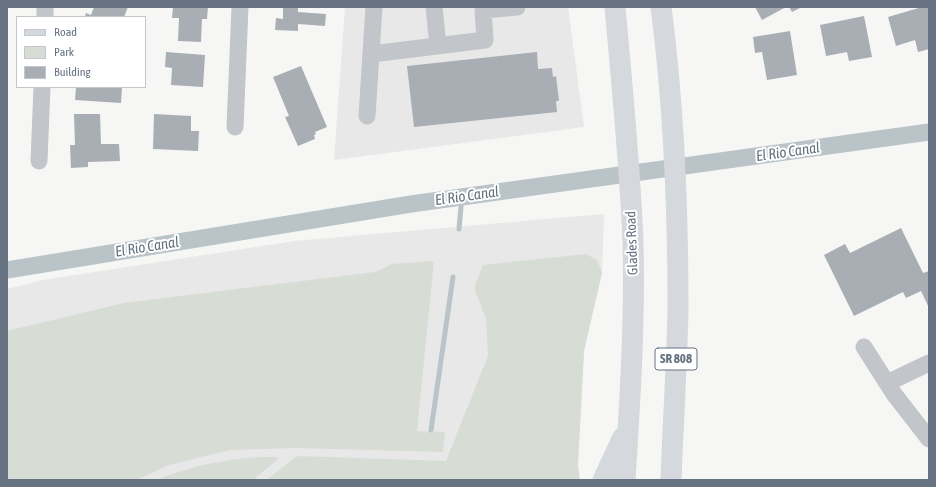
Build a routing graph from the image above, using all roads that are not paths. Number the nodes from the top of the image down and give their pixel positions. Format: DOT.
graph roads {
  1 [pos="240,7"];
  2 [pos="374,7"];
  3 [pos="434,7"];
  4 [pos="517,7"];
  5 [pos="615,7"];
  6 [pos="661,7"];
  7 [pos="482,8"];
  8 [pos="438,46"];
  9 [pos="372,54"];
  10 [pos="42,88"];
  11 [pos="367,116"];
  12 [pos="235,128"];
  13 [pos="39,161"];
  14 [pos="864,347"];
  15 [pos="929,363"];
  16 [pos="887,383"];
  17 [pos="629,423"];
  18 [pos="928,438"];
  19 [pos="603,480"];
  20 [pos="625,480"];
  21 [pos="670,480"];
  1 -- 12 [label="street"];
  2 -- 9 [label="street"];
  3 -- 8 [label="street"];
  4 -- 7 [label="street"];
  5 -- 17 [label="main road, Glades Road"];
  6 -- 21 [label="main road, SR 808"];
  7 -- 8 [label="street"];
  8 -- 9 [label="street"];
  9 -- 11 [label="street"];
  10 -- 13 [label="street"];
  14 -- 16 [label="street"];
  15 -- 16 [label="street"];
  16 -- 18 [label="street"];
  17 -- 19 [label="main road"];
  17 -- 20 [label="main road, Glades Road"];
}
